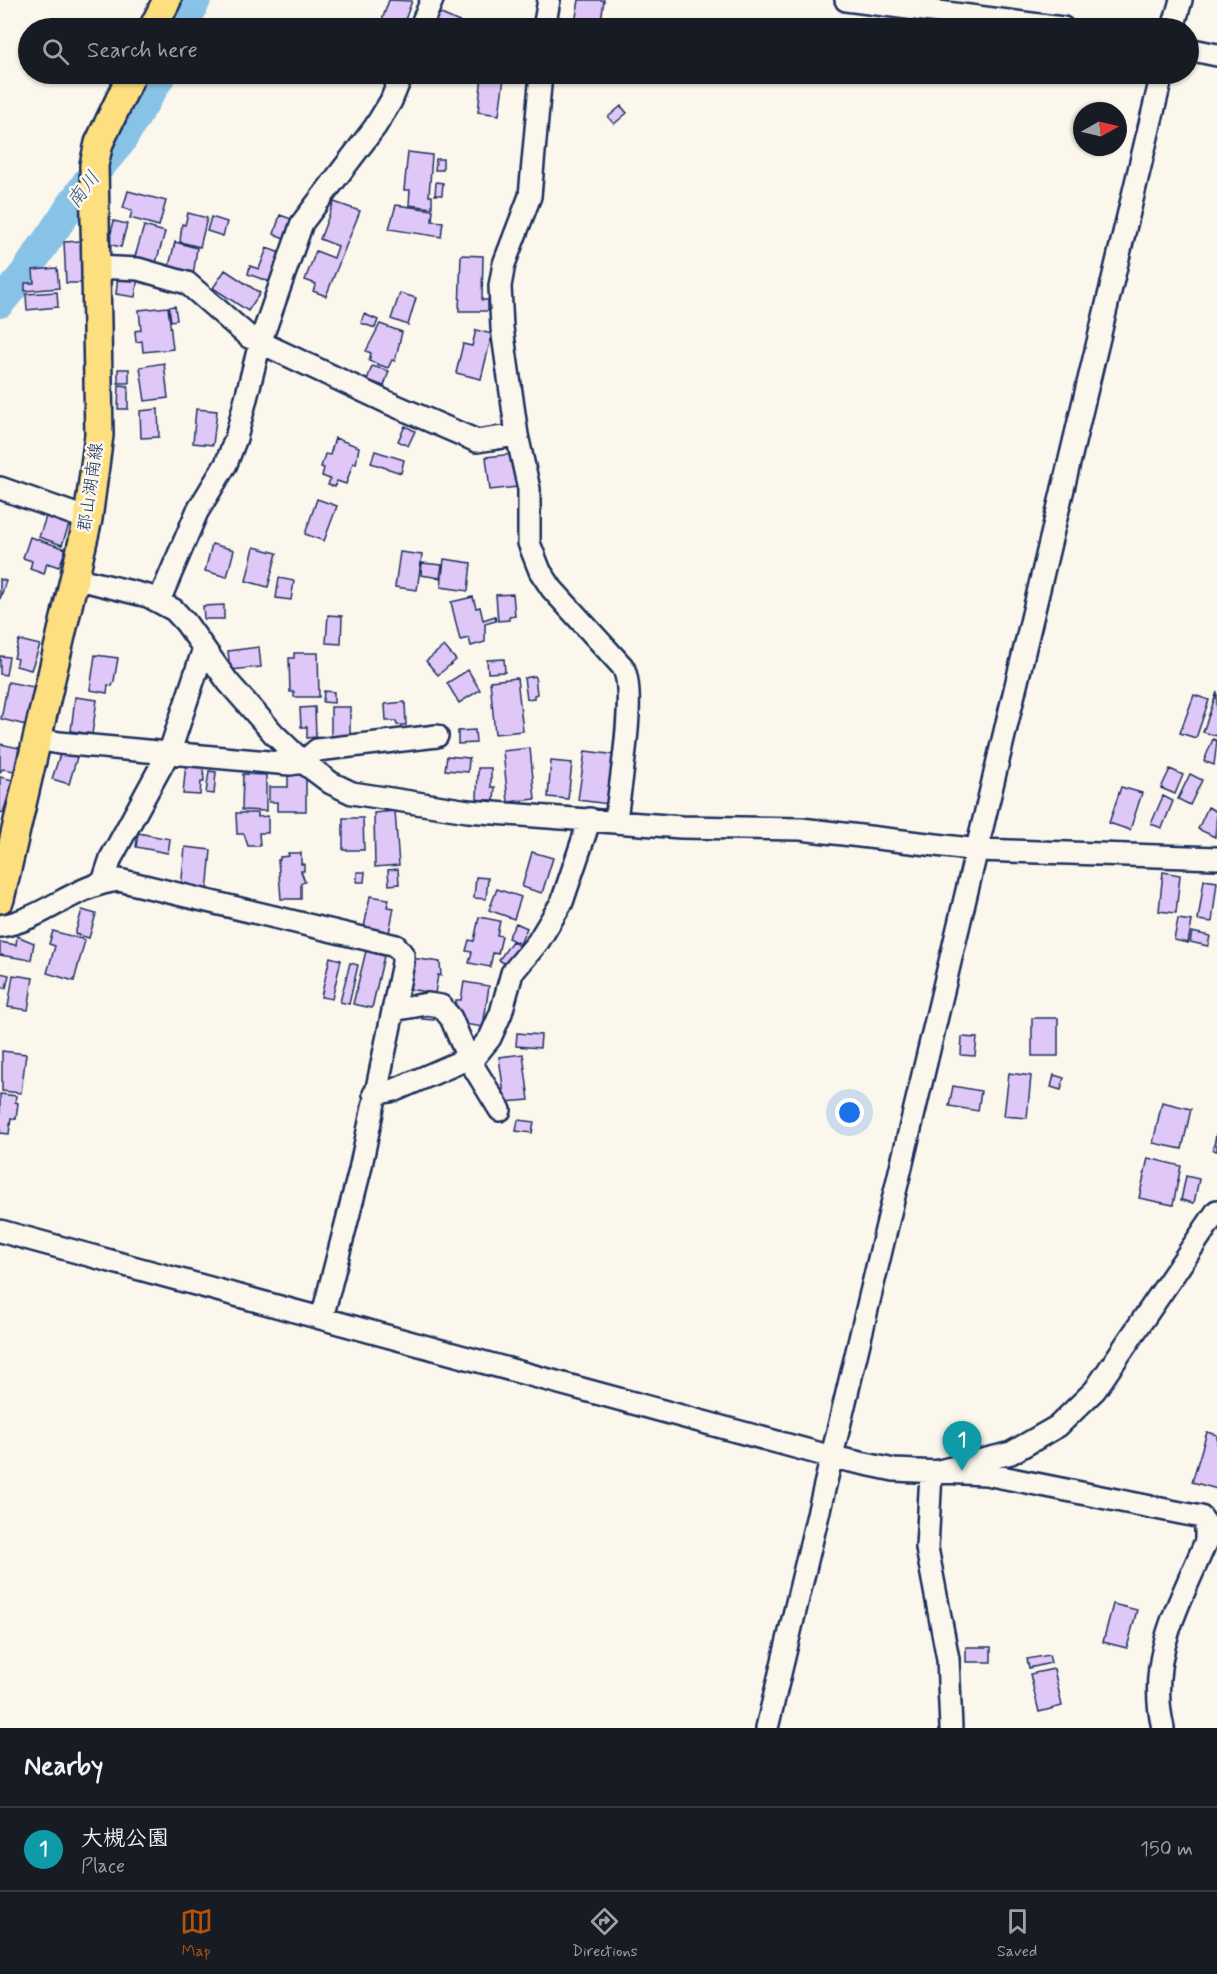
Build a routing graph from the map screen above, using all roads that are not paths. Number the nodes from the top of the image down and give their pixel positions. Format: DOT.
graph roads {
  1 [pos="167,0"];
  2 [pos="432,0"];
  3 [pos="549,0"];
  4 [pos="846,0"];
  5 [pos="1181,0"];
  6 [pos="158,18"];
  7 [pos="424,18"];
  8 [pos="546,18"];
  9 [pos="986,18"];
  10 [pos="1176,18"];
  11 [pos="1199,51"];
  12 [pos="1217,55"];
  13 [pos="127,84"];
  14 [pos="398,84"];
  15 [pos="540,84"];
  16 [pos="1160,84"];
  17 [pos="96,267"];
  18 [pos="260,343"];
  19 [pos="518,435"];
  20 [pos="0,488"];
  21 [pos="88,519"];
  22 [pos="74,578"];
  23 [pos="159,601"];
  24 [pos="204,648"];
  25 [pos="437,736"];
  26 [pos="38,739"];
  27 [pos="168,753"];
  28 [pos="303,762"];
  29 [pos="590,819"];
  30 [pos="616,820"];
  31 [pos="978,850"];
  32 [pos="1217,858"];
  33 [pos="103,882"];
  34 [pos="0,899"];
  35 [pos="0,926"];
  36 [pos="393,1010"];
  37 [pos="468,1059"];
  38 [pos="374,1094"];
  39 [pos="500,1110"];
  40 [pos="1217,1211"];
  41 [pos="0,1231"];
  42 [pos="322,1317"];
  43 [pos="832,1456"];
  44 [pos="931,1473"];
  45 [pos="1209,1519"];
  46 [pos="767,1728"];
  47 [pos="951,1728"];
  48 [pos="1163,1728"];
  1 -- 6 [label="main road"];
  2 -- 7 [label="street"];
  3 -- 8 [label="street"];
  4 -- 9 [label="street"];
  5 -- 10 [label="street"];
  11 -- 12 [label="street"];
  13 -- 17 [label="main road, 郡山湖南線"];
  14 -- 18 [label="street"];
  15 -- 19 [label="street"];
  16 -- 31 [label="street"];
  17 -- 18 [label="street"];
  17 -- 21 [label="main road, 郡山湖南線"];
  18 -- 19 [label="street"];
  18 -- 23 [label="street"];
  19 -- 30 [label="street"];
  20 -- 21 [label="street"];
  21 -- 22 [label="main road, 郡山湖南線"];
  22 -- 23 [label="street"];
  22 -- 26 [label="main road, 郡山湖南線"];
  23 -- 24 [label="street"];
  24 -- 27 [label="street"];
  24 -- 28 [label="street"];
  25 -- 28 [label="street"];
  26 -- 27 [label="street"];
  26 -- 34 [label="main road, 郡山湖南線"];
  27 -- 28 [label="street"];
  27 -- 33 [label="street"];
  28 -- 29 [label="street"];
  29 -- 30 [label="street"];
  29 -- 37 [label="street"];
  30 -- 31 [label="street"];
  31 -- 32 [label="street"];
  31 -- 43 [label="street"];
  33 -- 35 [label="street"];
  33 -- 36 [label="street"];
  36 -- 37 [label="street"];
  36 -- 38 [label="street"];
  37 -- 38 [label="street"];
  37 -- 39 [label="street"];
  38 -- 42 [label="street"];
  40 -- 44 [label="street"];
  41 -- 42 [label="street"];
  42 -- 43 [label="street"];
  43 -- 44 [label="street"];
  43 -- 46 [label="street"];
  44 -- 45 [label="street"];
  44 -- 47 [label="street"];
  45 -- 48 [label="street"];
}
